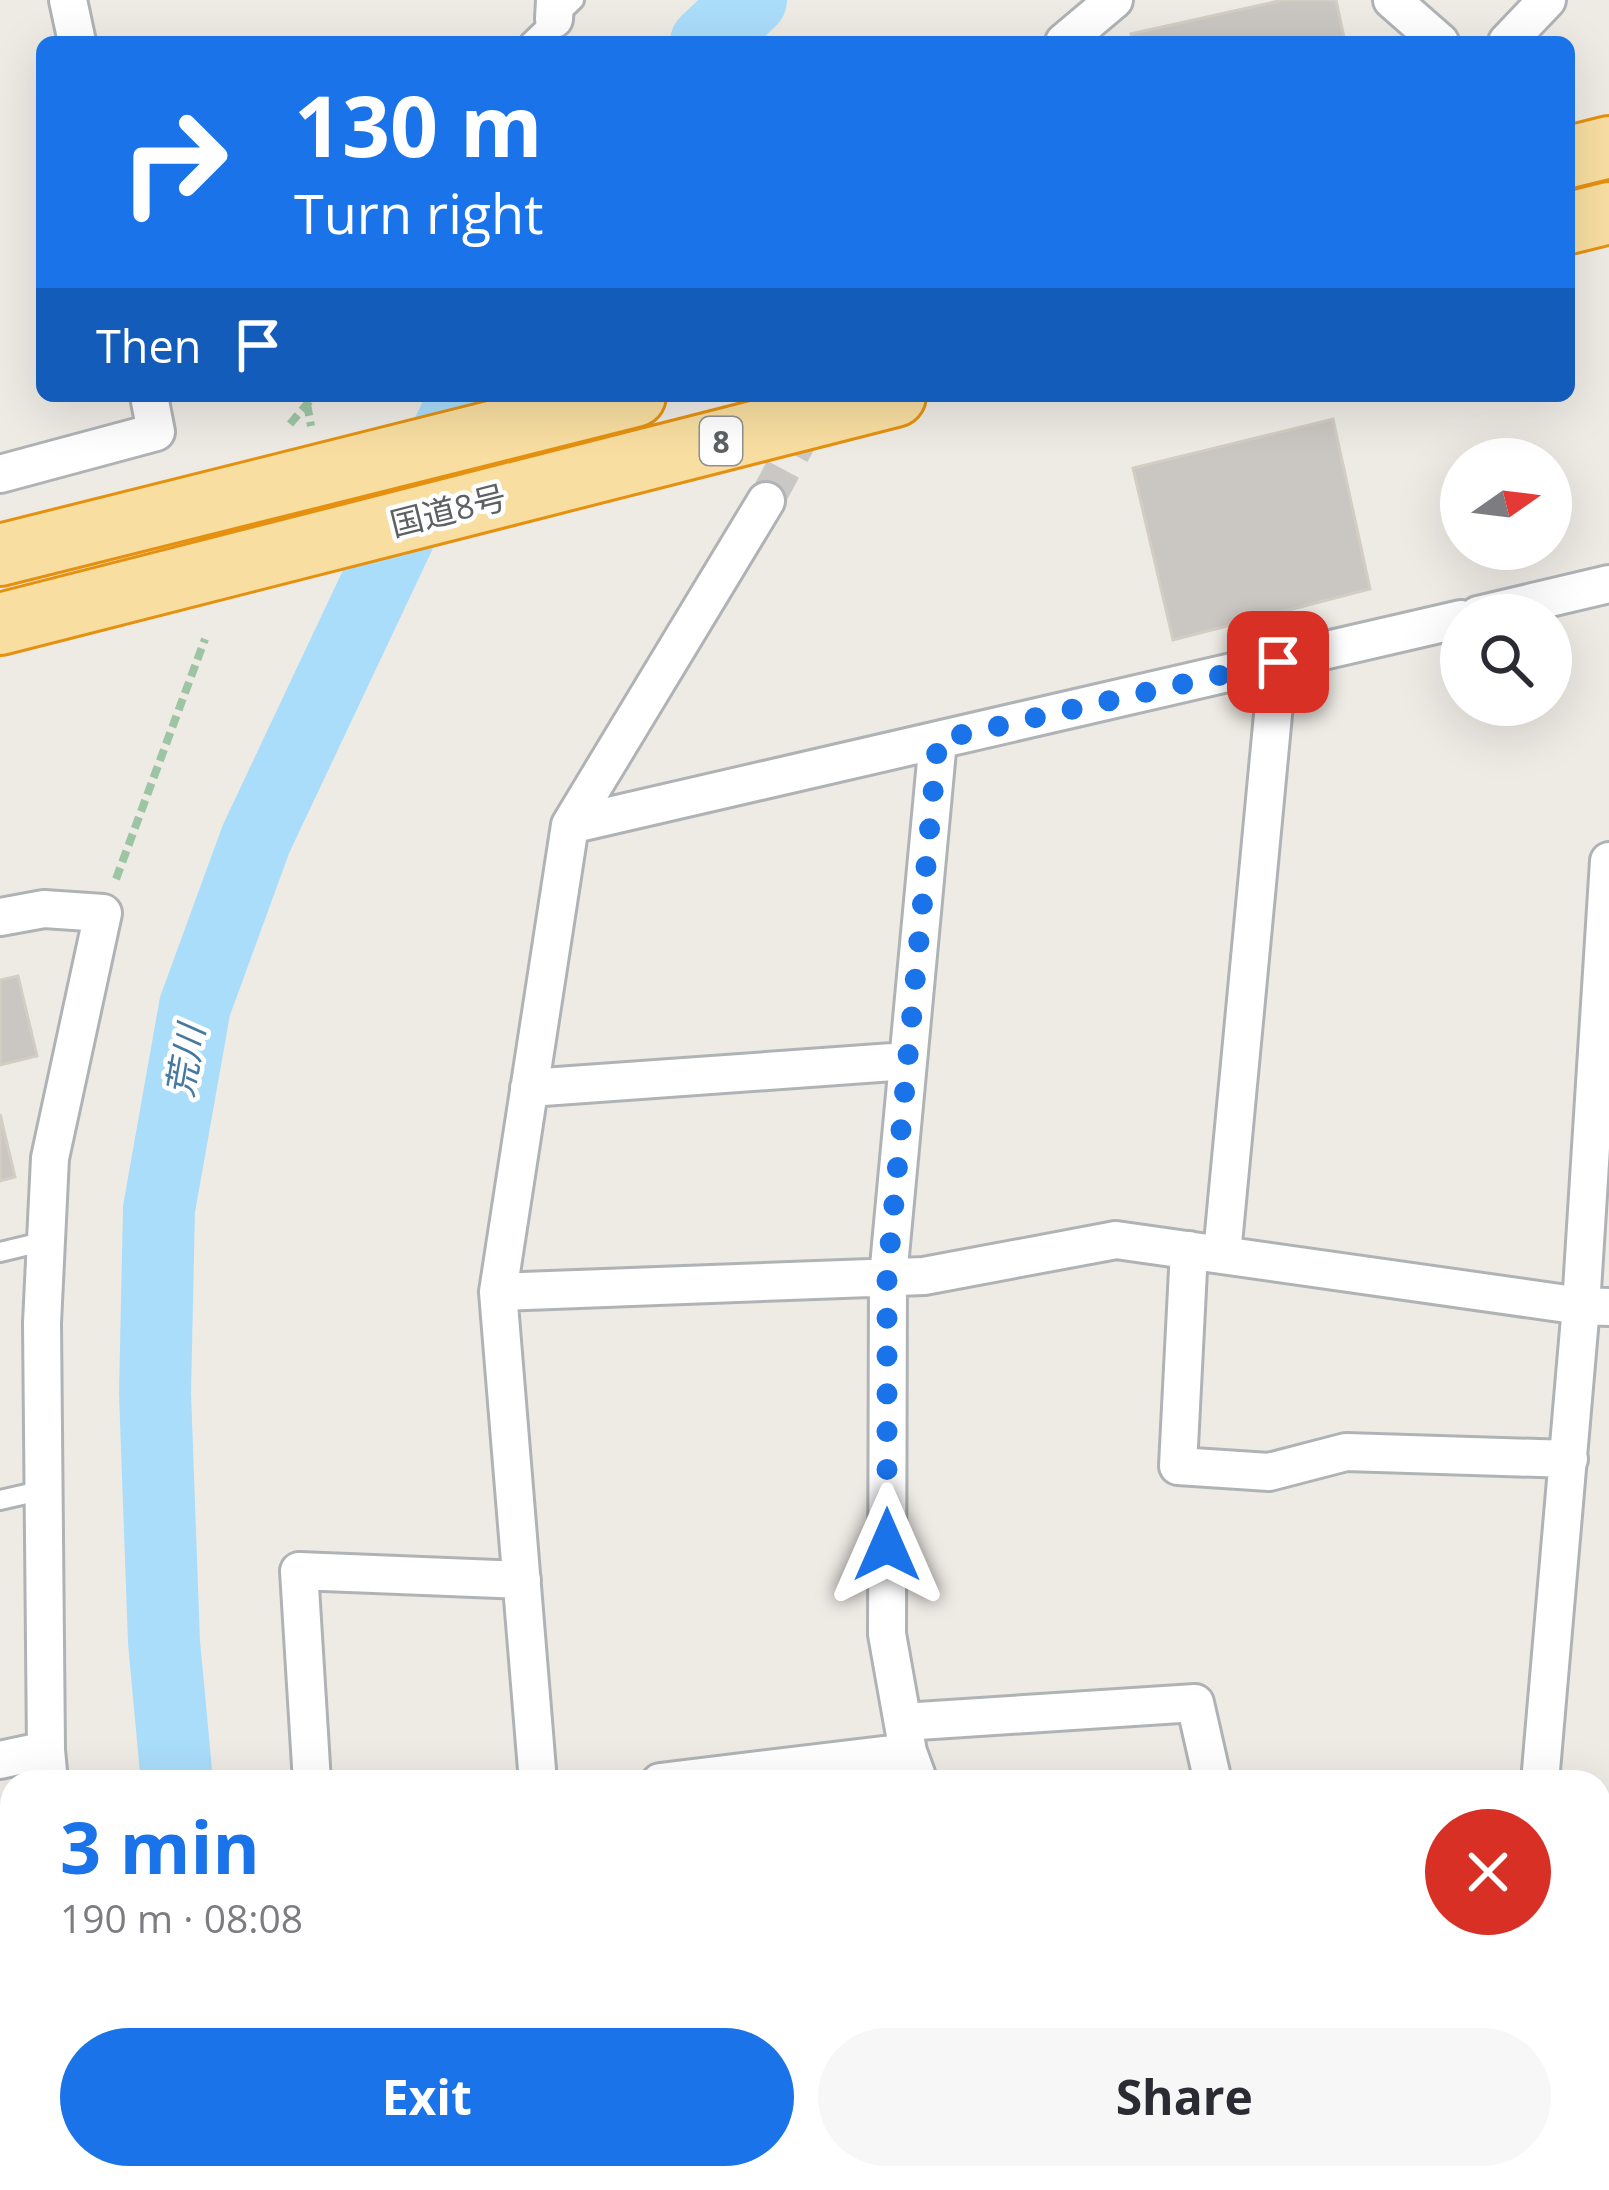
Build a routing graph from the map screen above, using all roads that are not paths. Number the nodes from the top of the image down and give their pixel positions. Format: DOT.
graph roads {
  1 [pos="68,0"];
  2 [pos="1114,0"];
  3 [pos="1392,0"];
  4 [pos="1547,0"];
  5 [pos="76,36"];
  6 [pos="1071,36"];
  7 [pos="1433,36"];
  8 [pos="1513,36"];
  9 [pos="1609,147"];
  10 [pos="1575,156"];
  11 [pos="1609,213"];
  12 [pos="1575,222"];
  13 [pos="150,402"];
  14 [pos="610,402"];
  15 [pos="872,402"];
  16 [pos="0,474"];
  17 [pos="766,500"];
  18 [pos="0,555"];
  19 [pos="1609,584"];
  20 [pos="1567,594"];
  21 [pos="1440,624"];
  22 [pos="0,625"];
  23 [pos="1278,662"];
  24 [pos="938,740"];
  25 [pos="570,825"];
  26 [pos="1608,872"];
  27 [pos="0,917"];
  28 [pos="908,1060"];
  29 [pos="530,1088"];
  30 [pos="46,1241"];
  31 [pos="0,1252"];
  32 [pos="1205,1252"];
  33 [pos="887,1277"];
  34 [pos="498,1292"];
  35 [pos="1595,1307"];
  36 [pos="1569,1460"];
  37 [pos="44,1490"];
  38 [pos="0,1500"];
  39 [pos="522,1580"];
  40 [pos="910,1752"];
  41 [pos="0,1760"];
  42 [pos="48,1766"];
  43 [pos="311,1770"];
  44 [pos="537,1770"];
  45 [pos="789,1770"];
  46 [pos="1210,1770"];
  47 [pos="1541,1770"];
  1 -- 5 [label="street"];
  2 -- 6 [label="street"];
  3 -- 7 [label="street"];
  4 -- 8 [label="street"];
  9 -- 10 [label="highway"];
  11 -- 12 [label="highway"];
  13 -- 16 [label="street"];
  14 -- 18 [label="highway, 国道8号"];
  15 -- 22 [label="highway, 国道8号 / 8"];
  17 -- 25 [label="street"];
  19 -- 20 [label="street"];
  21 -- 23 [label="street"];
  23 -- 24 [label="street"];
  23 -- 32 [label="street"];
  24 -- 25 [label="street"];
  24 -- 28 [label="street"];
  25 -- 29 [label="street"];
  26 -- 35 [label="street"];
  27 -- 30 [label="street"];
  28 -- 29 [label="street"];
  28 -- 33 [label="street"];
  29 -- 34 [label="street"];
  30 -- 31 [label="lane"];
  30 -- 37 [label="street"];
  32 -- 33 [label="street"];
  32 -- 35 [label="street"];
  32 -- 36 [label="street"];
  33 -- 34 [label="street"];
  33 -- 40 [label="street"];
  34 -- 39 [label="street"];
  35 -- 36 [label="street"];
  36 -- 47 [label="street"];
  37 -- 38 [label="lane"];
  37 -- 42 [label="street"];
  39 -- 43 [label="street"];
  39 -- 44 [label="street"];
  40 -- 45 [label="street"];
  40 -- 46 [label="street"];
  41 -- 42 [label="street"];
}
